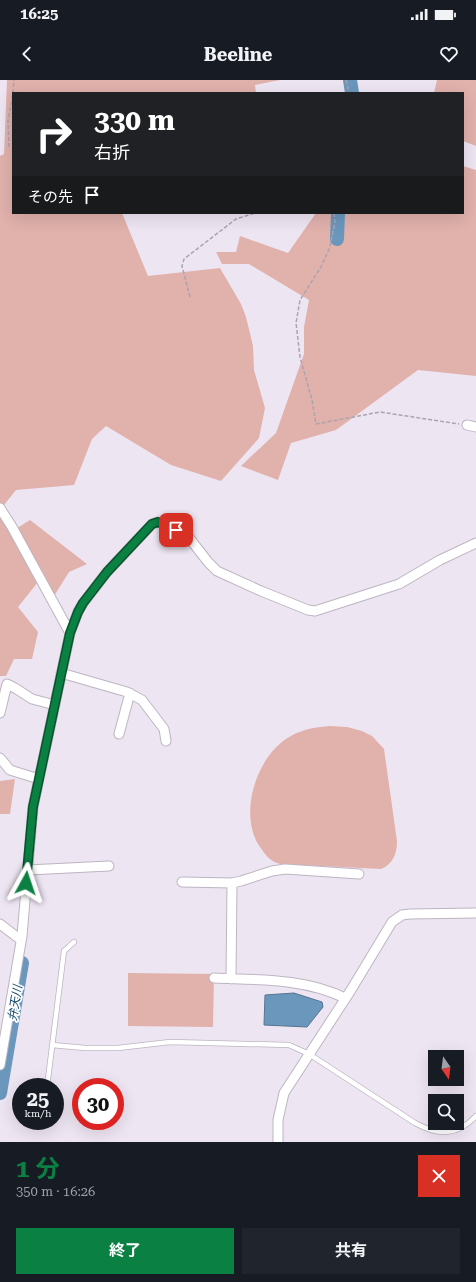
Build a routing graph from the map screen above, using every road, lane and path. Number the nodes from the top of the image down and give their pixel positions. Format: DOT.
graph roads {
  1 [pos="14,80"];
  2 [pos="346,80"];
  3 [pos="13,92"];
  4 [pos="348,92"];
  5 [pos="12,99"];
  6 [pos="9,147"];
  7 [pos="252,214"];
  8 [pos="334,214"];
  9 [pos="190,297"];
  10 [pos="472,426"];
  11 [pos="0,508"];
  12 [pos="476,543"];
  13 [pos="70,633"];
  14 [pos="61,673"];
  15 [pos="130,693"];
  16 [pos="55,705"];
  17 [pos="0,713"];
  18 [pos="119,734"];
  19 [pos="166,740"];
  20 [pos="0,758"];
  21 [pos="39,779"];
  22 [pos="109,866"];
  23 [pos="28,870"];
  24 [pos="359,874"];
  25 [pos="182,882"];
  26 [pos="232,883"];
  27 [pos="476,913"];
  28 [pos="0,924"];
  29 [pos="21,940"];
  30 [pos="74,942"];
  31 [pos="214,978"];
  32 [pos="231,979"];
  33 [pos="345,998"];
  34 [pos="52,1045"];
  35 [pos="309,1054"];
  36 [pos="0,1065"];
  37 [pos="48,1078"];
  38 [pos="476,1116"];
  39 [pos="278,1142"];
  1 -- 3 [label="path"];
  2 -- 4 [label="path"];
  5 -- 6 [label="path"];
  7 -- 9 [label="path"];
  8 -- 10 [label="path"];
  11 -- 13 [label="street"];
  12 -- 13 [label="street"];
  13 -- 14 [label="street"];
  14 -- 15 [label="street"];
  14 -- 16 [label="street"];
  15 -- 18 [label="street"];
  15 -- 19 [label="street"];
  16 -- 17 [label="street"];
  16 -- 21 [label="street"];
  20 -- 21 [label="street"];
  21 -- 23 [label="street"];
  22 -- 23 [label="street"];
  23 -- 29 [label="street"];
  24 -- 26 [label="street"];
  25 -- 26 [label="street"];
  26 -- 32 [label="street"];
  27 -- 33 [label="street"];
  28 -- 29 [label="street"];
  29 -- 36 [label="street"];
  30 -- 34 [label="lane"];
  31 -- 32 [label="street"];
  32 -- 33 [label="street"];
  33 -- 35 [label="street"];
  34 -- 35 [label="lane"];
  34 -- 37 [label="lane"];
  35 -- 38 [label="lane"];
  35 -- 39 [label="street"];
}
